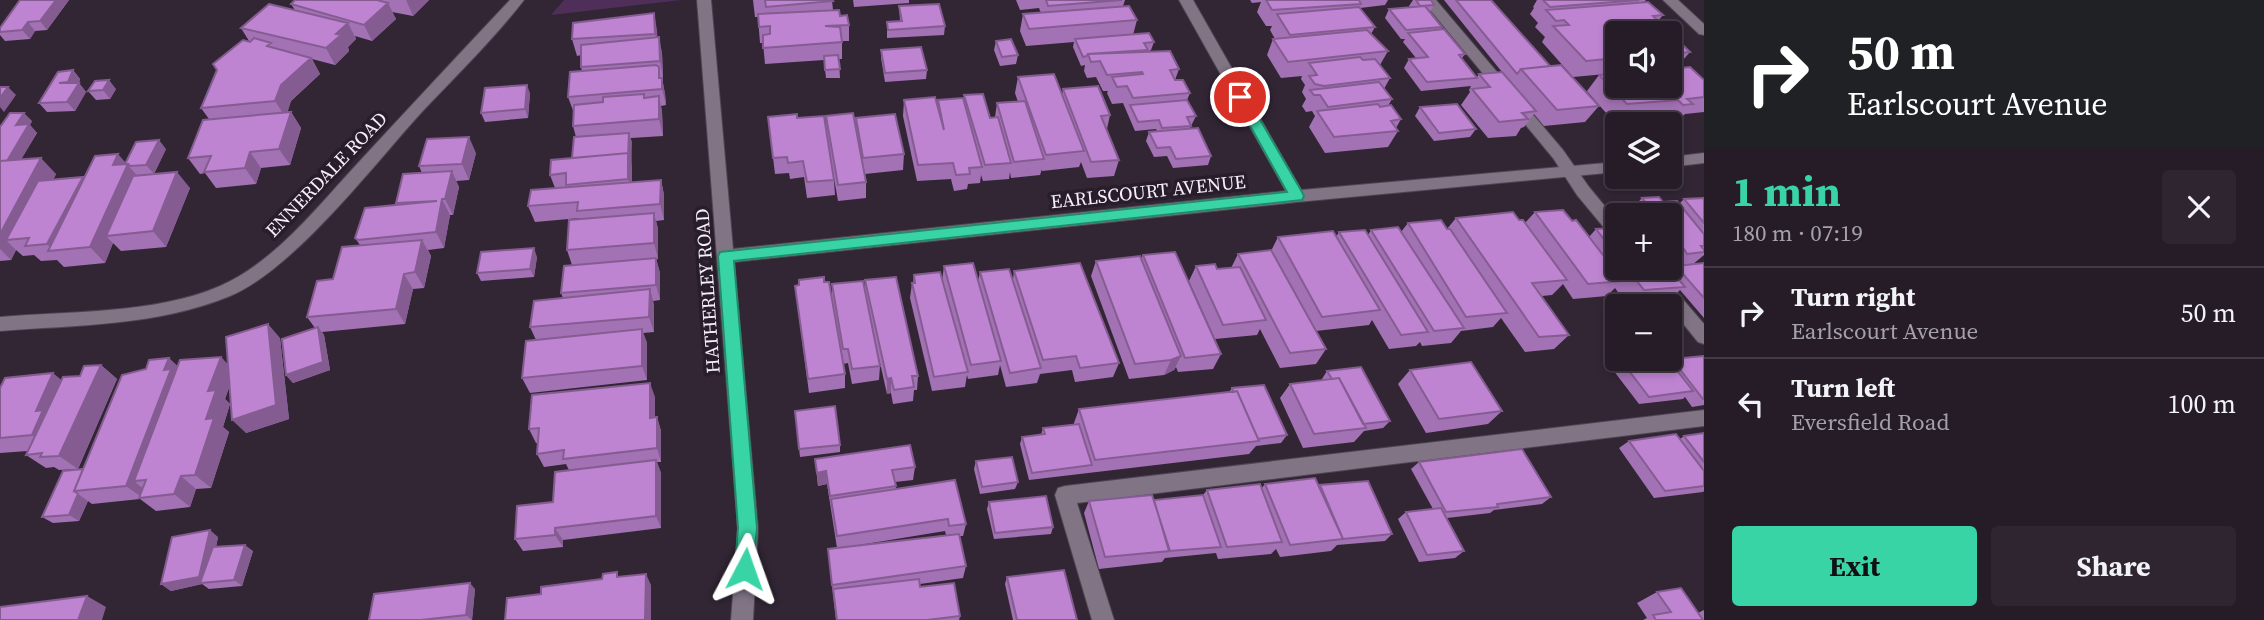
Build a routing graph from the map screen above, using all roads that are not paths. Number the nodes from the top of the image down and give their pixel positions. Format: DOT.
graph roads {
  1 [pos="517,0"];
  2 [pos="704,0"];
  3 [pos="1186,0"];
  4 [pos="1429,0"];
  5 [pos="1670,0"];
  6 [pos="1704,30"];
  7 [pos="1704,158"];
  8 [pos="1682,161"];
  9 [pos="1605,168"];
  10 [pos="1570,172"];
  11 [pos="1297,196"];
  12 [pos="1605,217"];
  13 [pos="726,256"];
  14 [pos="1656,280"];
  15 [pos="0,324"];
  16 [pos="1704,338"];
  17 [pos="1704,418"];
  18 [pos="742,620"];
  19 [pos="1103,620"];
  1 -- 15 [label="street, ENNERDALE ROAD"];
  2 -- 13 [label="street, HATHERLEY ROAD"];
  3 -- 11 [label="street"];
  4 -- 10 [label="street"];
  5 -- 6 [label="street"];
  7 -- 8 [label="street"];
  9 -- 10 [label="street, EARLSCOURT AVENUE"];
  10 -- 11 [label="street, EARLSCOURT AVENUE"];
  10 -- 12 [label="street"];
  11 -- 13 [label="street, EARLSCOURT AVENUE"];
  13 -- 18 [label="street, HATHERLEY ROAD"];
  14 -- 16 [label="street"];
  17 -- 19 [label="street"];
}
